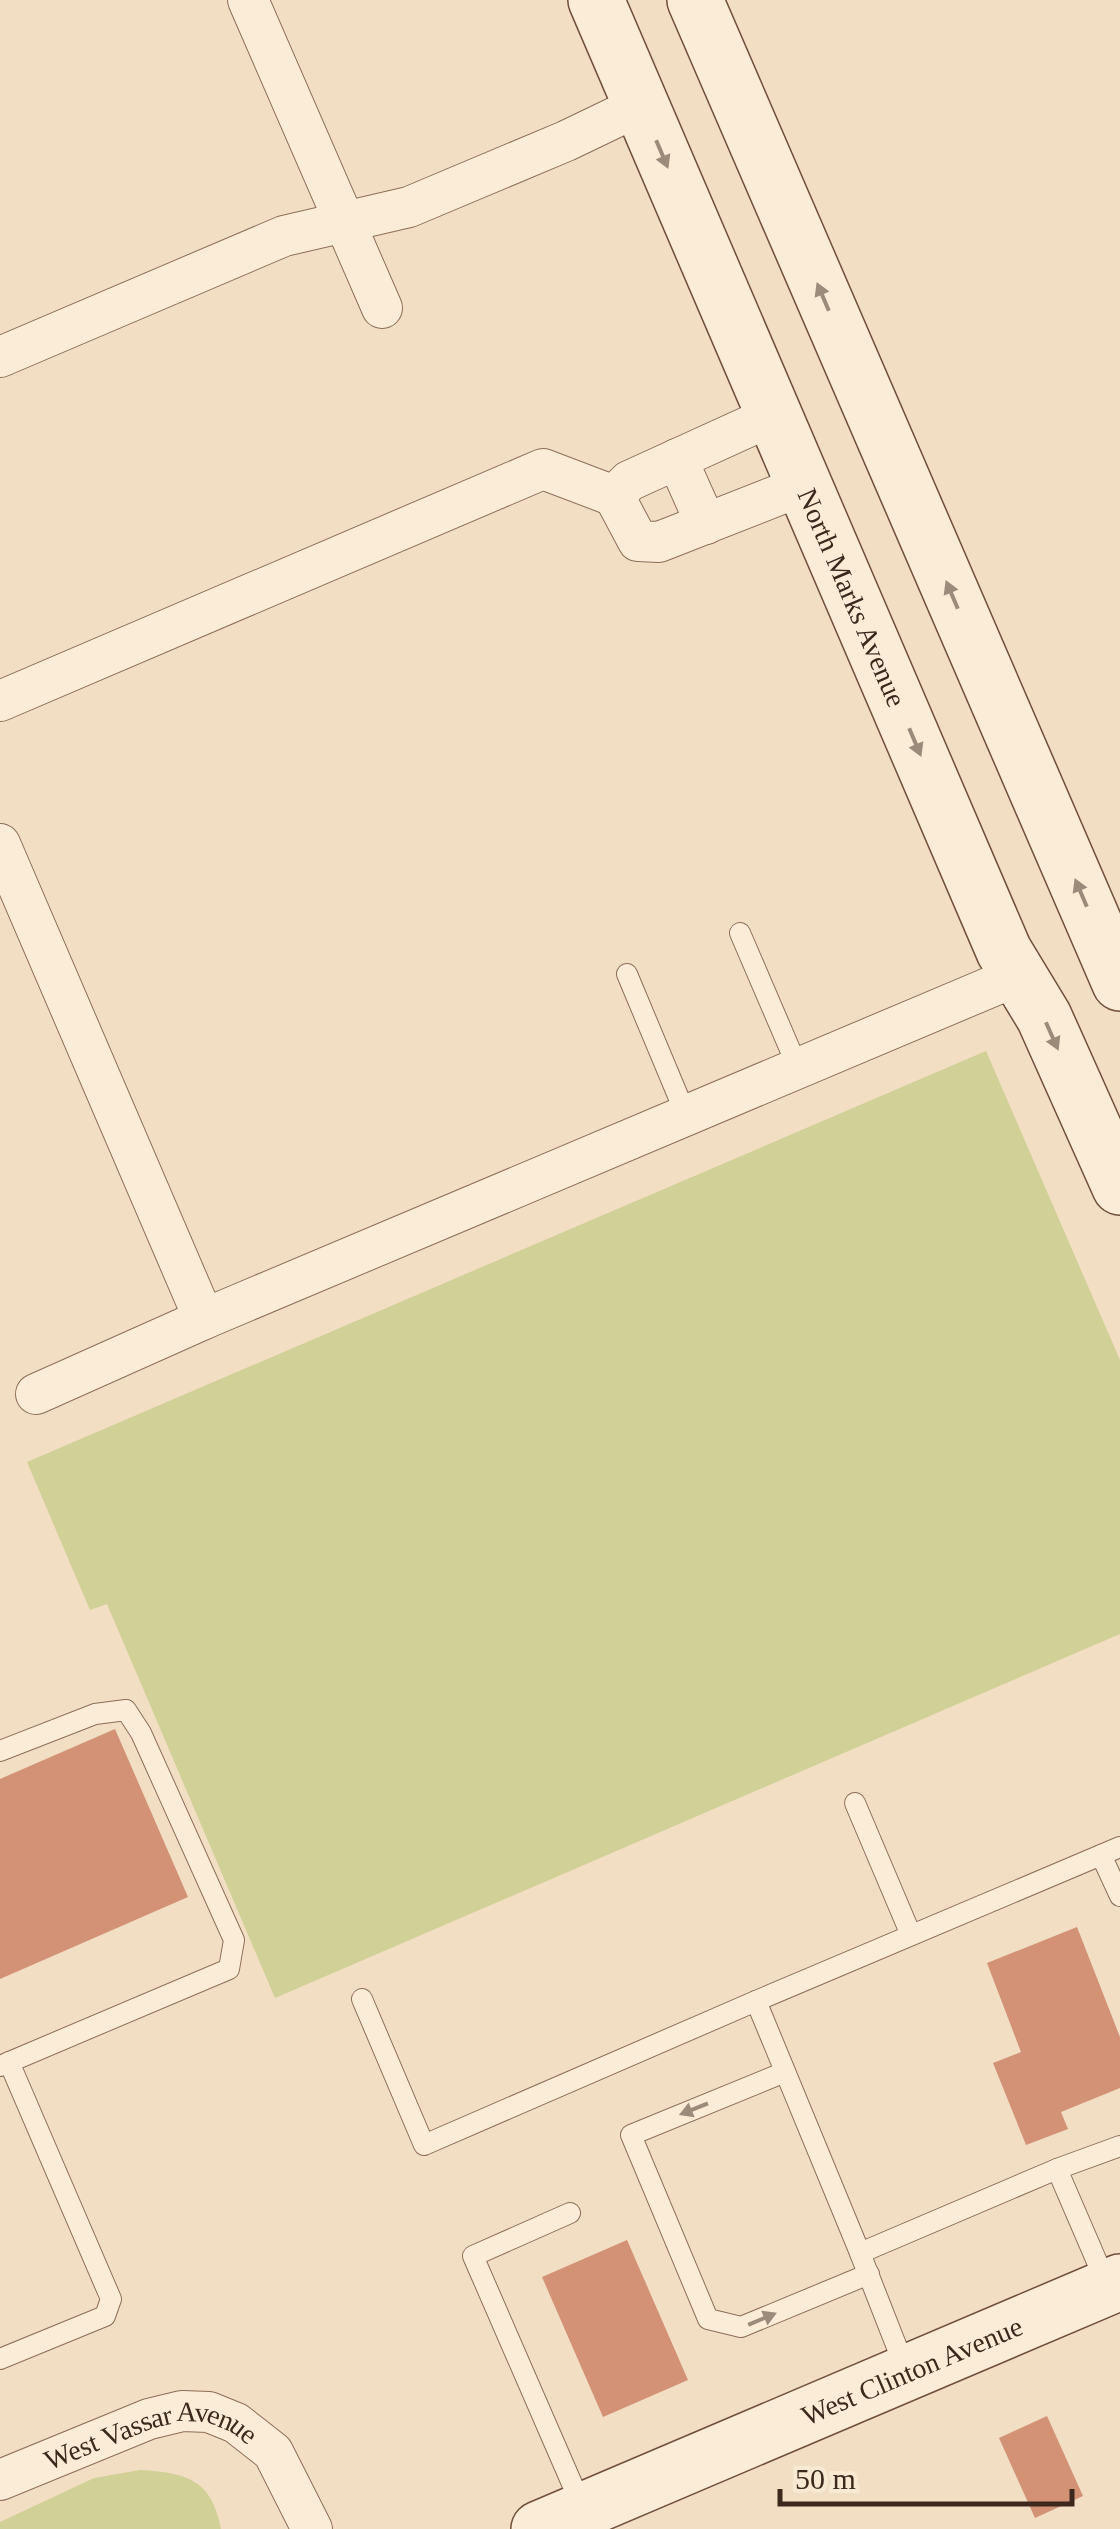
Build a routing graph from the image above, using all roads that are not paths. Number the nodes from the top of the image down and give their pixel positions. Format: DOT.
graph roads {
  1 [pos="248,0"];
  2 [pos="596,0"];
  3 [pos="695,0"];
  4 [pos="641,105"];
  5 [pos="344,223"];
  6 [pos="382,308"];
  7 [pos="0,357"];
  8 [pos="774,415"];
  9 [pos="677,459"];
  10 [pos="804,485"];
  11 [pos="614,496"];
  12 [pos="706,524"];
  13 [pos="0,701"];
  14 [pos="0,844"];
  15 [pos="740,933"];
  16 [pos="627,974"];
  17 [pos="1020,975"];
  18 [pos="1120,983"];
  19 [pos="798,1068"];
  20 [pos="686,1116"];
  21 [pos="1120,1188"];
  22 [pos="204,1318"];
  23 [pos="36,1394"];
  24 [pos="0,1750"];
  25 [pos="855,1804"];
  26 [pos="1111,1851"];
  27 [pos="1120,1896"];
  28 [pos="911,1935"];
  29 [pos="362,1998"];
  30 [pos="756,2001"];
  31 [pos="5,2064"];
  32 [pos="785,2072"];
  33 [pos="1120,2146"];
  34 [pos="1057,2169"];
  35 [pos="570,2213"];
  36 [pos="860,2253"];
  37 [pos="869,2274"];
  38 [pos="1114,2284"];
  39 [pos="0,2359"];
  40 [pos="907,2373"];
  41 [pos="0,2480"];
  42 [pos="561,2520"];
  43 [pos="312,2529"];
  1 -- 5 [label="street"];
  2 -- 4 [label="main road, North Marks Avenue"];
  18 -- 3 [label="main road, one-way"];
  4 -- 5 [label="street"];
  4 -- 8 [label="main road, North Marks Avenue, one-way"];
  5 -- 6 [label="street"];
  5 -- 7 [label="street"];
  8 -- 9 [label="street"];
  8 -- 10 [label="main road, North Marks Avenue"];
  9 -- 11 [label="street"];
  9 -- 12 [label="street"];
  10 -- 12 [label="street"];
  10 -- 17 [label="main road, North Marks Avenue, one-way"];
  11 -- 12 [label="street"];
  11 -- 13 [label="street"];
  14 -- 22 [label="street"];
  15 -- 19 [label="lane"];
  16 -- 20 [label="lane"];
  17 -- 19 [label="street"];
  17 -- 21 [label="main road, North Marks Avenue, one-way"];
  19 -- 20 [label="street"];
  20 -- 22 [label="street"];
  22 -- 23 [label="street"];
  24 -- 31 [label="lane"];
  25 -- 28 [label="lane"];
  26 -- 27 [label="lane"];
  26 -- 28 [label="lane"];
  28 -- 30 [label="lane"];
  29 -- 30 [label="lane"];
  30 -- 32 [label="lane"];
  31 -- 39 [label="lane"];
  32 -- 36 [label="lane"];
  32 -- 37 [label="lane, one-way"];
  33 -- 34 [label="lane"];
  34 -- 36 [label="lane"];
  34 -- 38 [label="lane"];
  35 -- 42 [label="lane"];
  36 -- 37 [label="lane"];
  37 -- 40 [label="lane"];
  38 -- 40 [label="main road, West Clinton Avenue"];
  40 -- 42 [label="main road, West Clinton Avenue"];
  41 -- 43 [label="street, West Vassar Avenue"];
}
